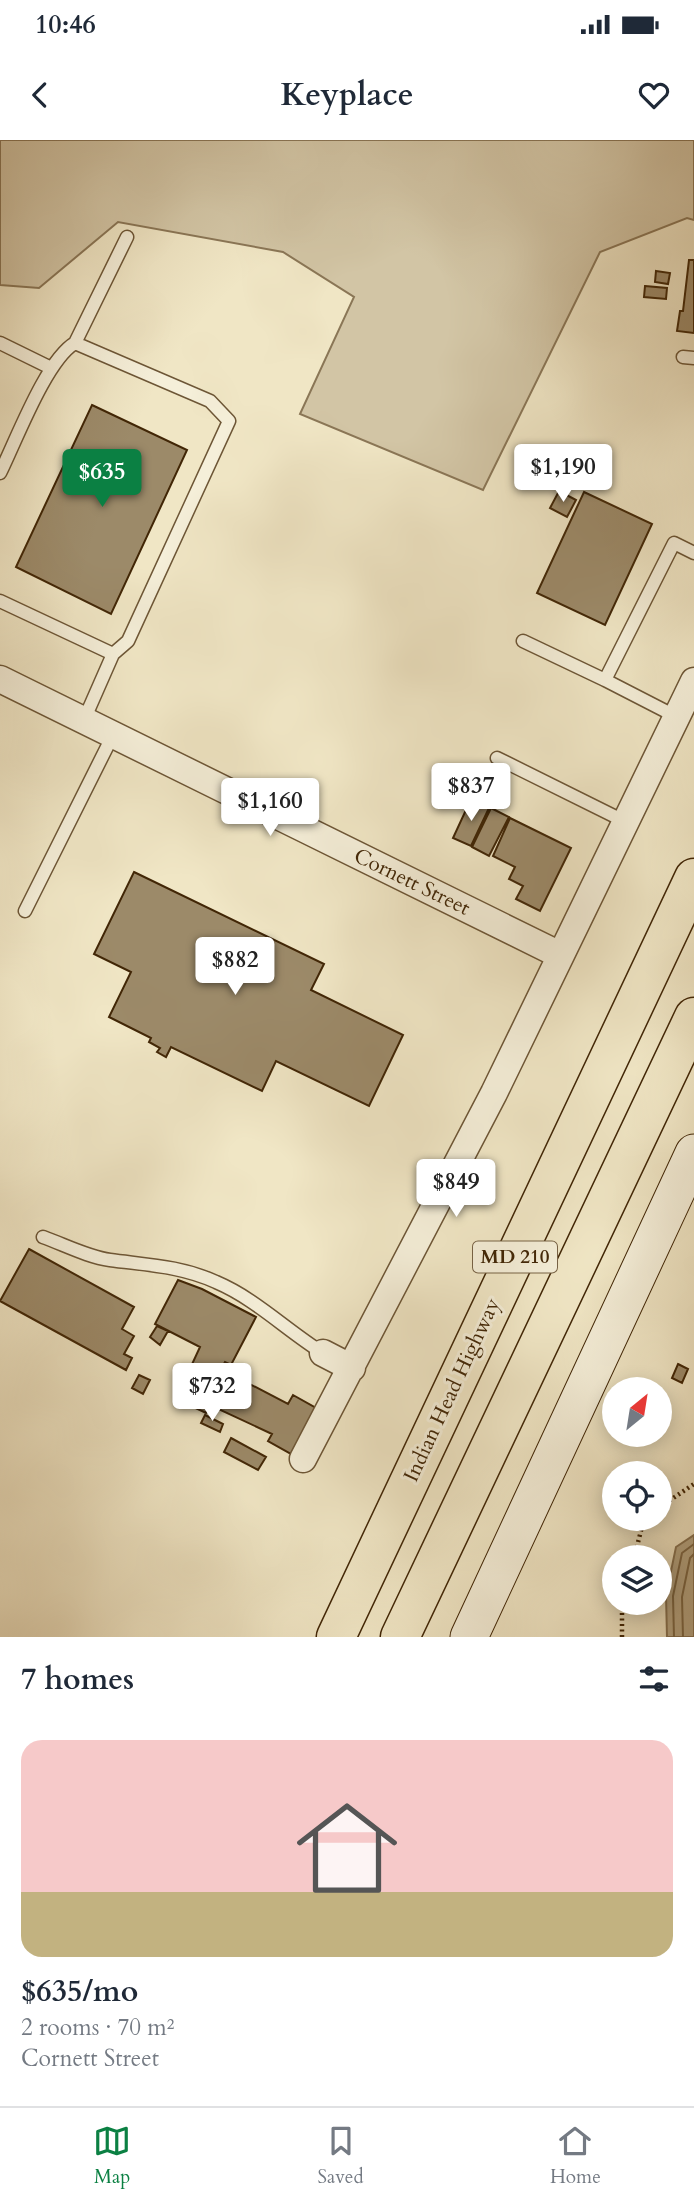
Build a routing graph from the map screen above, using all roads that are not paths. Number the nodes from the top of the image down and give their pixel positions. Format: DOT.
graph roads {
  1 [pos="127,237"];
  2 [pos="0,343"];
  3 [pos="75,343"];
  4 [pos="51,368"];
  5 [pos="0,472"];
  6 [pos="694,553"];
  7 [pos="0,601"];
  8 [pos="523,641"];
  9 [pos="114,654"];
  10 [pos="0,679"];
  11 [pos="605,680"];
  12 [pos="694,681"];
  13 [pos="677,717"];
  14 [pos="84,720"];
  15 [pos="113,735"];
  16 [pos="496,758"];
  17 [pos="626,822"];
  18 [pos="694,878"];
  19 [pos="25,911"];
  20 [pos="561,956"];
  21 [pos="694,1017"];
  22 [pos="694,1153"];
  23 [pos="43,1237"];
  24 [pos="323,1353"];
  25 [pos="352,1368"];
  26 [pos="303,1459"];
  27 [pos="336,1637"];
  28 [pos="400,1637"];
  29 [pos="469,1637"];
  1 -- 3 [label="lane"];
  2 -- 4 [label="lane"];
  3 -- 4 [label="lane"];
  3 -- 9 [label="lane"];
  4 -- 5 [label="lane"];
  6 -- 11 [label="lane"];
  7 -- 9 [label="lane"];
  8 -- 11 [label="lane"];
  9 -- 14 [label="lane"];
  10 -- 14 [label="street, Cornett Street"];
  11 -- 13 [label="lane"];
  12 -- 13 [label="street"];
  13 -- 17 [label="street"];
  14 -- 15 [label="street, Cornett Street"];
  15 -- 19 [label="lane"];
  15 -- 20 [label="street, Cornett Street"];
  16 -- 17 [label="lane"];
  17 -- 20 [label="street"];
  18 -- 27 [label="highway, Indian Head Highway / MD 210"];
  20 -- 25 [label="street"];
  21 -- 28 [label="highway, MD 210"];
  22 -- 29 [label="street"];
  23 -- 24 [label="lane"];
  24 -- 25 [label="street"];
  25 -- 26 [label="street"];
}
